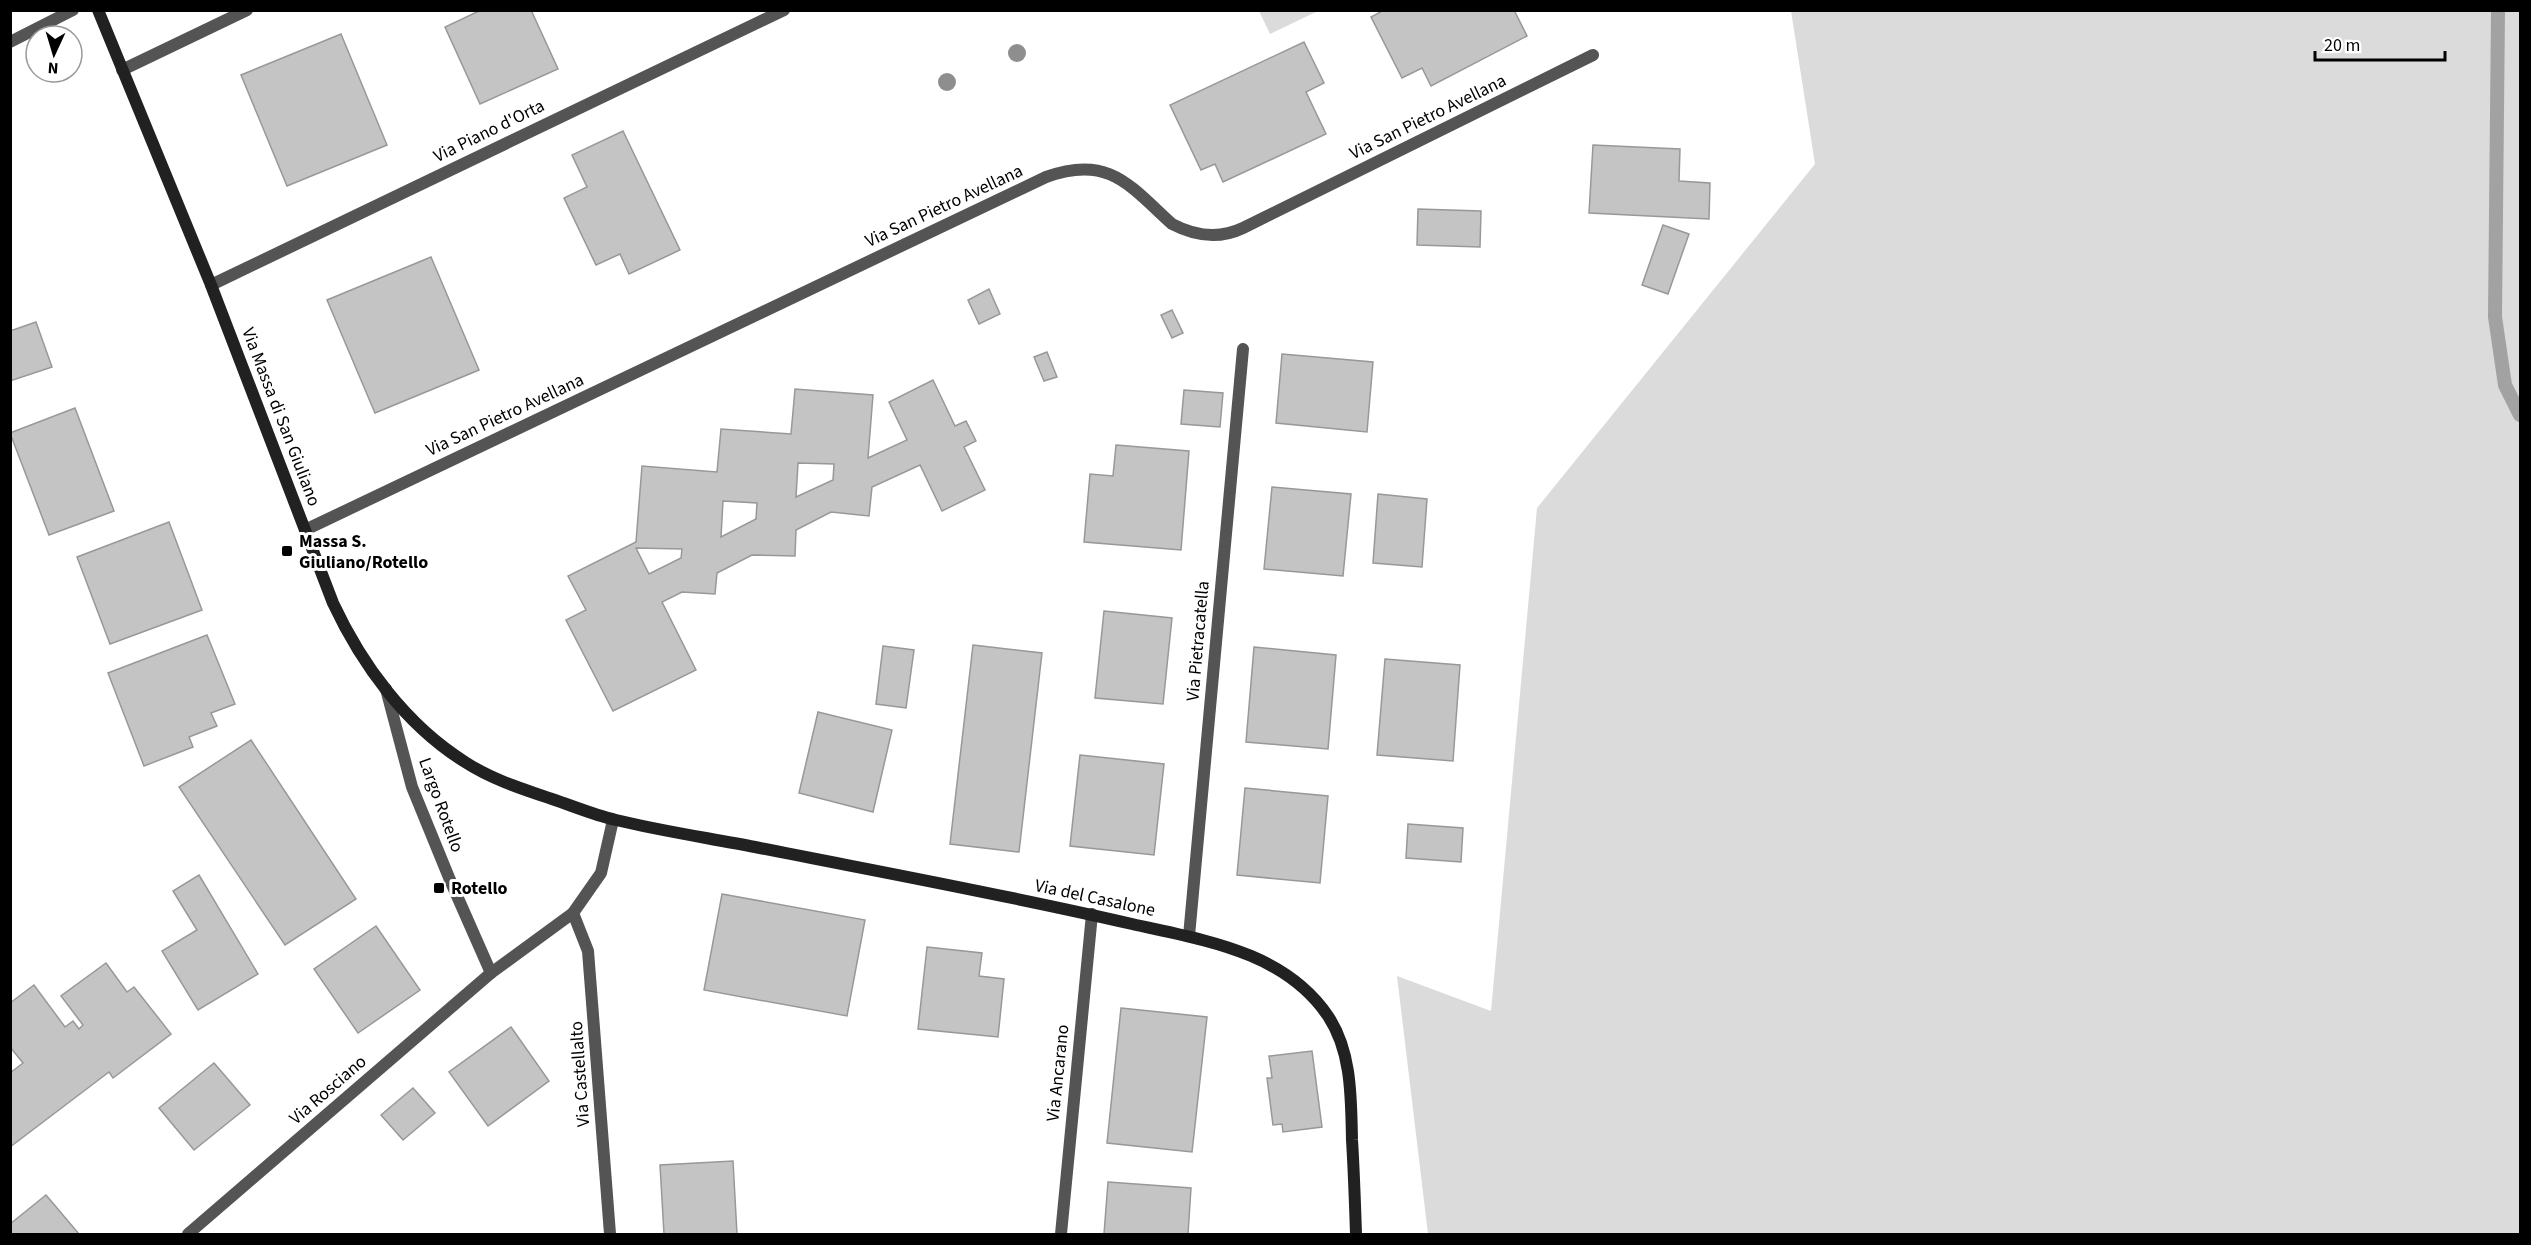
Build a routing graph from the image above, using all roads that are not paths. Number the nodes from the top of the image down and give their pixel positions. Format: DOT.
graph roads {
  1 [pos="73,10"];
  2 [pos="98,10"];
  3 [pos="247,10"];
  4 [pos="784,10"];
  5 [pos="10,42"];
  6 [pos="1593,55"];
  7 [pos="122,70"];
  8 [pos="211,285"];
  9 [pos="1243,349"];
  10 [pos="305,530"];
  11 [pos="386,689"];
  12 [pos="613,820"];
  13 [pos="573,913"];
  14 [pos="1092,914"];
  15 [pos="1189,936"];
  16 [pos="491,973"];
  17 [pos="188,1234"];
  18 [pos="610,1234"];
  19 [pos="1061,1234"];
  20 [pos="1356,1234"];
  1 -- 5 [label="street"];
  2 -- 7 [label="street, Via Massa di San Giuliano"];
  3 -- 7 [label="street"];
  4 -- 8 [label="street, Via Piano d'Orta"];
  6 -- 10 [label="street, Via San Pietro Avellana"];
  7 -- 8 [label="street, Via Massa di San Giuliano"];
  8 -- 10 [label="street, Via Massa di San Giuliano"];
  9 -- 15 [label="street, Via Pietracatella"];
  10 -- 11 [label="street, Via Massa di San Giuliano"];
  11 -- 12 [label="street, Via Massa di San Giuliano"];
  11 -- 16 [label="street, Largo Rotello"];
  12 -- 13 [label="street"];
  12 -- 14 [label="street, Via del Casalone"];
  13 -- 16 [label="street"];
  13 -- 18 [label="street, Via Castellalto"];
  14 -- 15 [label="street, Via del Casalone"];
  14 -- 19 [label="street, Via Ancarano"];
  15 -- 20 [label="street, Via del Casalone"];
  16 -- 17 [label="street, Via Rosciano"];
}
